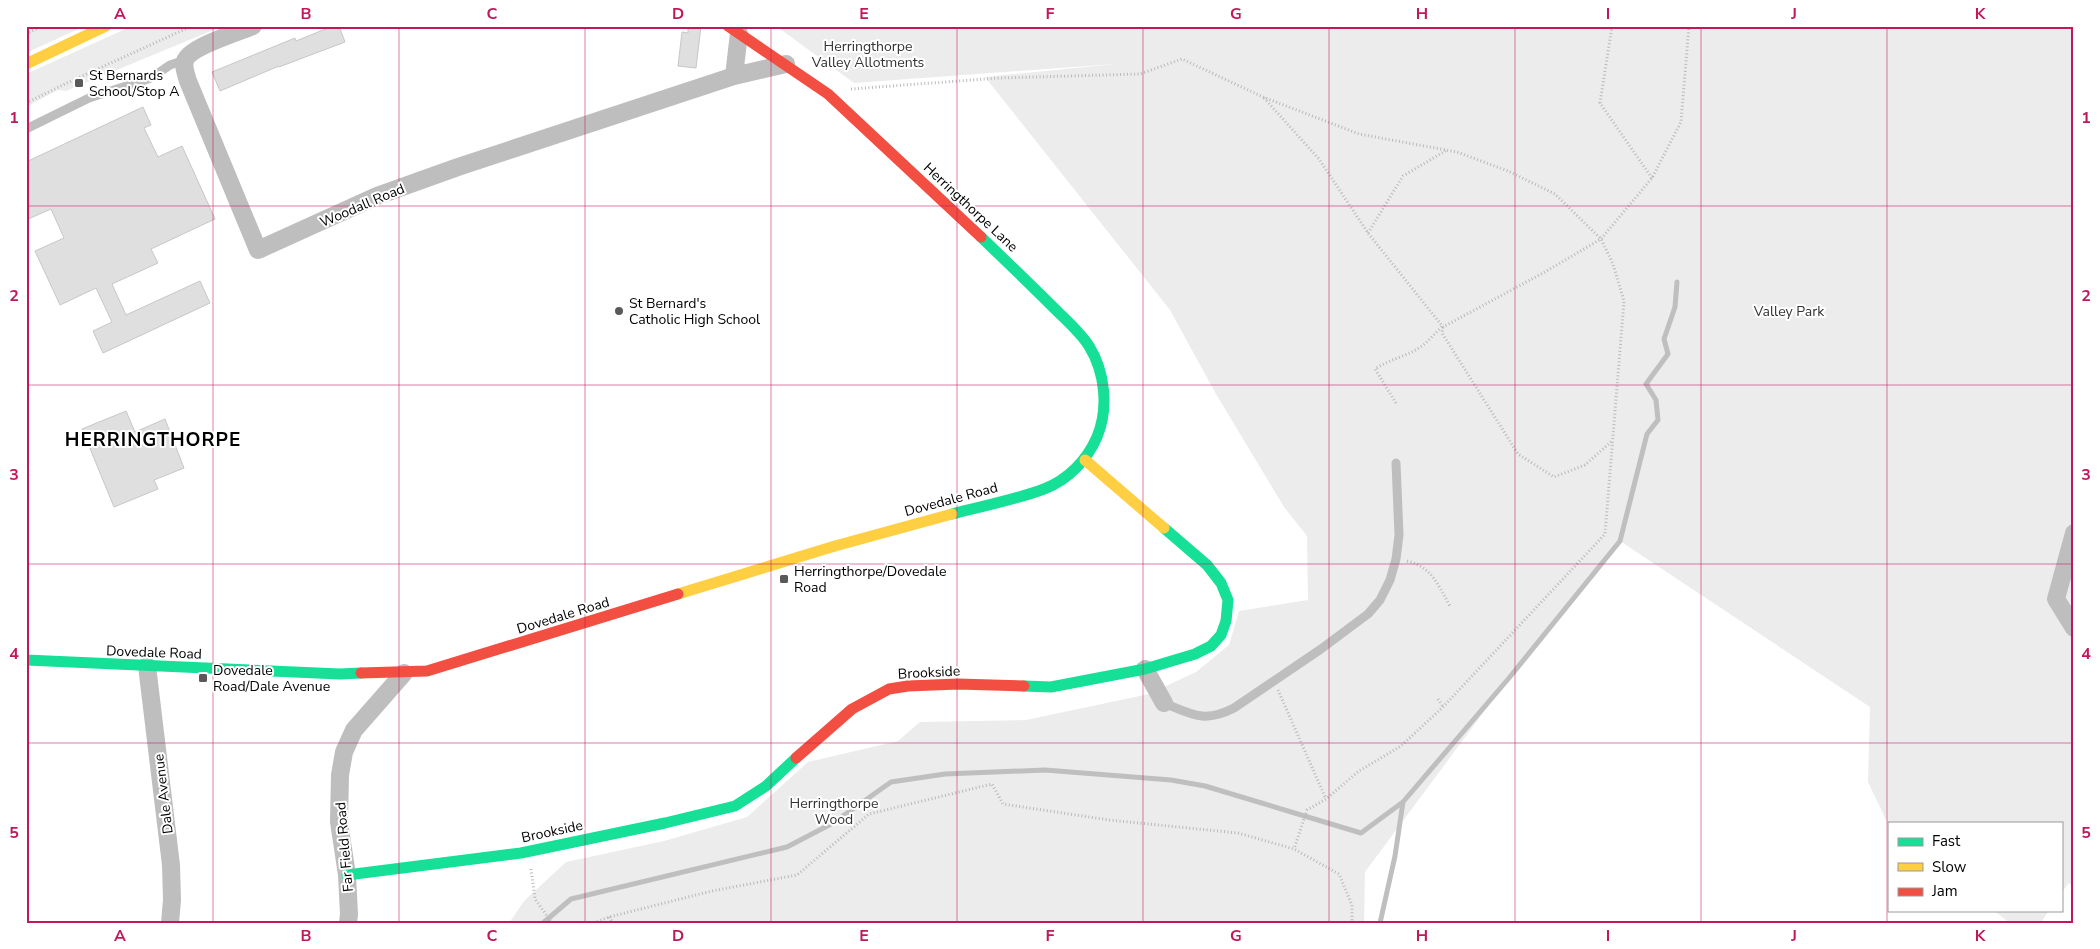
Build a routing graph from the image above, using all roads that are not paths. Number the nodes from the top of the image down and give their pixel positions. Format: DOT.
graph roads {
  1 [pos="106,26"];
  2 [pos="252,26"];
  3 [pos="733,30"];
  4 [pos="185,60"];
  5 [pos="26,64"];
  6 [pos="786,64"];
  7 [pos="734,76"];
  8 [pos="26,129"];
  9 [pos="1085,460"];
  10 [pos="1396,463"];
  11 [pos="2074,533"];
  12 [pos="2074,628"];
  13 [pos="26,660"];
  14 [pos="147,666"];
  15 [pos="1145,669"];
  16 [pos="404,673"];
  17 [pos="1164,703"];
  18 [pos="347,874"];
  19 [pos="170,923"];
  20 [pos="348,923"];
  1 -- 5 [label="street"];
  2 -- 4 [label="street"];
  3 -- 6 [label="street, Herringthorpe Lane"];
  3 -- 7 [label="street"];
  4 -- 7 [label="street, Woodall Road"];
  4 -- 8 [label="lane"];
  6 -- 7 [label="street, Woodall Road"];
  6 -- 9 [label="street, Herringthorpe Lane"];
  9 -- 15 [label="street, Brookside"];
  9 -- 16 [label="street, Dovedale Road"];
  10 -- 17 [label="lane"];
  11 -- 12 [label="street"];
  13 -- 14 [label="street, Dovedale Road"];
  14 -- 16 [label="street, Dovedale Road"];
  14 -- 19 [label="street, Dale Avenue"];
  15 -- 17 [label="street"];
  15 -- 18 [label="street, Brookside"];
  16 -- 18 [label="street, Far Field Road"];
  18 -- 20 [label="street, Far Field Road"];
}
